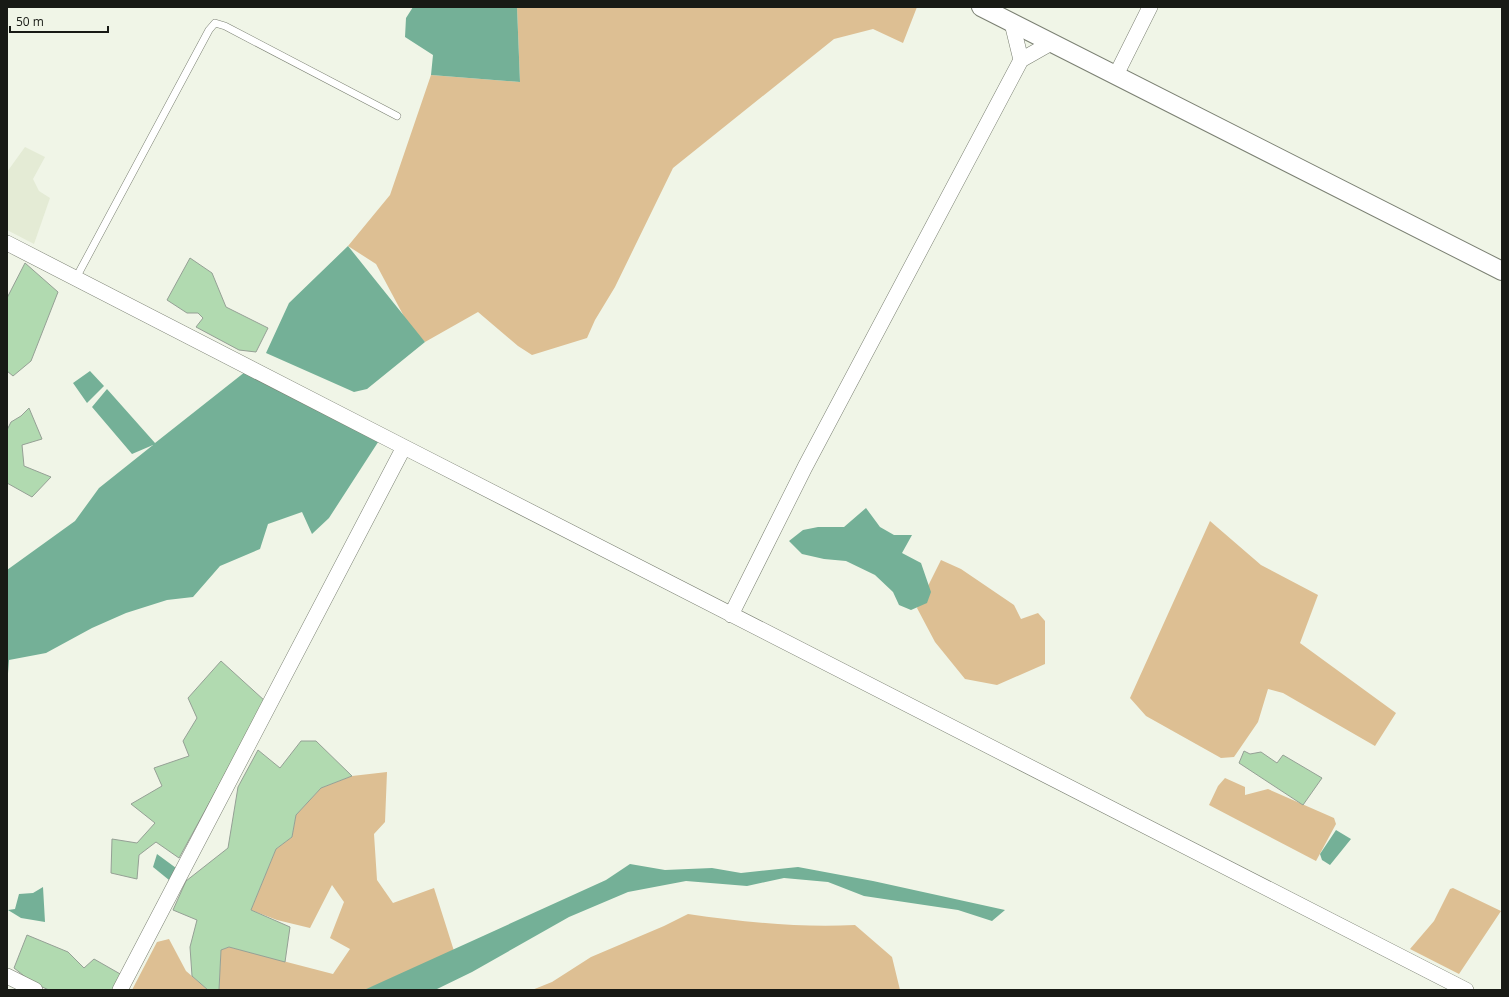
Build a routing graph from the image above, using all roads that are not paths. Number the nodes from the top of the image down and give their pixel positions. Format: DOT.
graph roads {
  1 [pos="981,7"];
  2 [pos="1150,7"];
  3 [pos="1012,23"];
  4 [pos="1051,42"];
  5 [pos="1021,60"];
  6 [pos="1116,76"];
  7 [pos="397,116"];
  8 [pos="7,243"];
  9 [pos="1502,271"];
  10 [pos="76,278"];
  11 [pos="404,448"];
  12 [pos="731,615"];
  13 [pos="7,976"];
  14 [pos="35,990"];
  15 [pos="120,990"];
  16 [pos="1466,990"];
  1 -- 3 [label="street"];
  2 -- 6 [label="street"];
  3 -- 4 [label="street"];
  3 -- 5 [label="street"];
  4 -- 5 [label="street"];
  4 -- 6 [label="street"];
  5 -- 12 [label="street"];
  6 -- 9 [label="street"];
  7 -- 10 [label="lane"];
  8 -- 10 [label="street"];
  10 -- 11 [label="street"];
  11 -- 12 [label="street"];
  11 -- 15 [label="street"];
  12 -- 16 [label="street"];
  13 -- 14 [label="street"];
}
